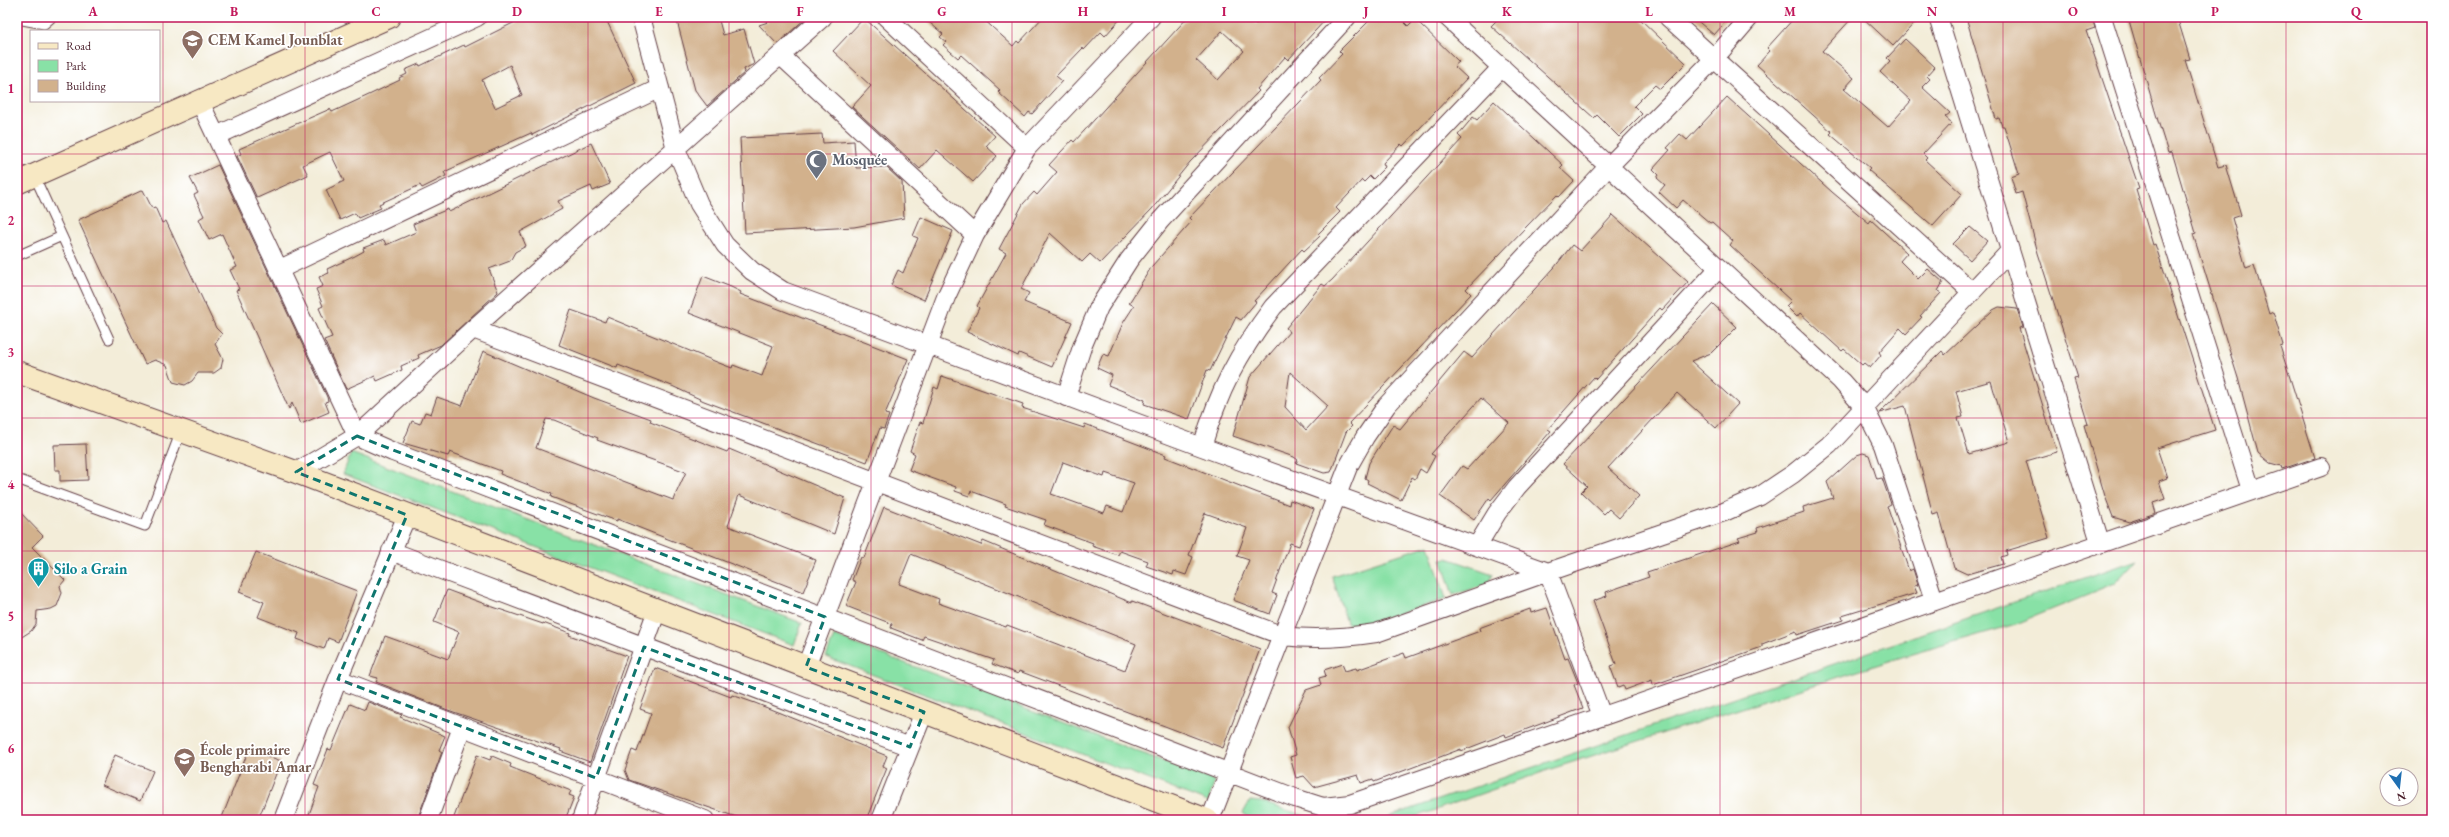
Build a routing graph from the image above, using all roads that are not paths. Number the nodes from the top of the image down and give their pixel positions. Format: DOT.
graph roads {
  1 [pos="52,17"];
  2 [pos="389,17"];
  3 [pos="477,17"];
  4 [pos="641,17"];
  5 [pos="823,17"];
  6 [pos="886,17"];
  7 [pos="1151,17"];
  8 [pos="1347,17"];
  9 [pos="1447,17"];
  10 [pos="1668,17"];
  11 [pos="1750,17"];
  12 [pos="1938,17"];
  13 [pos="2102,17"];
  14 [pos="17,19"];
  15 [pos="780,55"];
  16 [pos="1714,59"];
  17 [pos="1502,67"];
  18 [pos="660,88"];
  19 [pos="199,100"];
  20 [pos="216,136"];
  21 [pos="676,148"];
  22 [pos="1027,148"];
  23 [pos="1609,166"];
  24 [pos="26,179"];
  25 [pos="975,235"];
  26 [pos="62,236"];
  27 [pos="2010,251"];
  28 [pos="17,256"];
  29 [pos="1720,268"];
  30 [pos="280,269"];
  31 [pos="1972,292"];
  32 [pos="473,329"];
  33 [pos="110,339"];
  34 [pos="928,346"];
  35 [pos="17,372"];
  36 [pos="1066,397"];
  37 [pos="1864,407"];
  38 [pos="181,431"];
  39 [pos="357,436"];
  40 [pos="1202,447"];
  41 [pos="2321,467"];
  42 [pos="296,472"];
  43 [pos="17,479"];
  44 [pos="876,482"];
  45 [pos="2251,490"];
  46 [pos="1337,496"];
  47 [pos="407,515"];
  48 [pos="2100,542"];
  49 [pos="1476,546"];
  50 [pos="391,552"];
  51 [pos="1548,572"];
  52 [pos="1934,600"];
  53 [pos="657,610"];
  54 [pos="825,617"];
  55 [pos="1283,636"];
  56 [pos="644,647"];
  57 [pos="806,667"];
  58 [pos="338,679"];
  59 [pos="924,712"];
  60 [pos="1602,716"];
  61 [pos="462,727"];
  62 [pos="910,747"];
  63 [pos="1230,773"];
  64 [pos="596,778"];
  65 [pos="283,820"];
  66 [pos="428,820"];
  67 [pos="581,820"];
  68 [pos="705,820"];
  69 [pos="881,820"];
  70 [pos="1207,820"];
  71 [pos="1210,820"];
  1 -- 14 [label="lane"];
  2 -- 19 [label="street"];
  3 -- 20 [label="street"];
  4 -- 18 [label="street"];
  5 -- 15 [label="street"];
  6 -- 22 [label="street"];
  7 -- 22 [label="street"];
  8 -- 36 [label="street"];
  9 -- 17 [label="street"];
  10 -- 16 [label="street"];
  11 -- 16 [label="street"];
  12 -- 27 [label="street"];
  13 -- 45 [label="street"];
  15 -- 21 [label="street"];
  15 -- 25 [label="street"];
  16 -- 23 [label="street"];
  16 -- 31 [label="street"];
  17 -- 23 [label="street"];
  17 -- 40 [label="street"];
  18 -- 21 [label="street"];
  18 -- 30 [label="street"];
  19 -- 20 [label="street"];
  19 -- 24 [label="street"];
  20 -- 30 [label="street"];
  21 -- 32 [label="street"];
  21 -- 34 [label="street"];
  22 -- 25 [label="street"];
  23 -- 29 [label="street"];
  23 -- 46 [label="street"];
  24 -- 26 [label="lane"];
  25 -- 34 [label="street"];
  26 -- 28 [label="lane"];
  26 -- 33 [label="lane"];
  27 -- 31 [label="street"];
  27 -- 48 [label="street"];
  29 -- 37 [label="street"];
  29 -- 49 [label="street"];
  30 -- 39 [label="street"];
  31 -- 37 [label="street"];
  32 -- 39 [label="street"];
  32 -- 44 [label="street"];
  34 -- 36 [label="street"];
  34 -- 44 [label="street"];
  35 -- 38 [label="street"];
  36 -- 40 [label="street"];
  37 -- 51 [label="street"];
  37 -- 52 [label="street"];
  38 -- 42 [label="street"];
  38 -- 43 [label="lane"];
  39 -- 42 [label="street"];
  39 -- 54 [label="street"];
  40 -- 46 [label="street"];
  41 -- 45 [label="street"];
  42 -- 47 [label="street"];
  44 -- 54 [label="street"];
  44 -- 55 [label="street"];
  45 -- 48 [label="street"];
  46 -- 49 [label="street"];
  46 -- 55 [label="street"];
  47 -- 50 [label="street"];
  47 -- 53 [label="street"];
  48 -- 52 [label="street"];
  49 -- 51 [label="street"];
  50 -- 56 [label="street"];
  50 -- 58 [label="street"];
  51 -- 55 [label="street"];
  51 -- 60 [label="street"];
  52 -- 60 [label="street"];
  53 -- 56 [label="street"];
  53 -- 57 [label="street"];
  54 -- 57 [label="street"];
  54 -- 63 [label="street"];
  55 -- 63 [label="street"];
  56 -- 62 [label="street"];
  56 -- 64 [label="street"];
  57 -- 59 [label="street"];
  58 -- 61 [label="street"];
  58 -- 65 [label="street"];
  59 -- 62 [label="street"];
  59 -- 70 [label="street"];
  60 -- 63 [label="street"];
  61 -- 64 [label="street"];
  61 -- 66 [label="street"];
  62 -- 69 [label="street"];
  63 -- 71 [label="street"];
  64 -- 67 [label="street"];
  64 -- 68 [label="street"];
}
